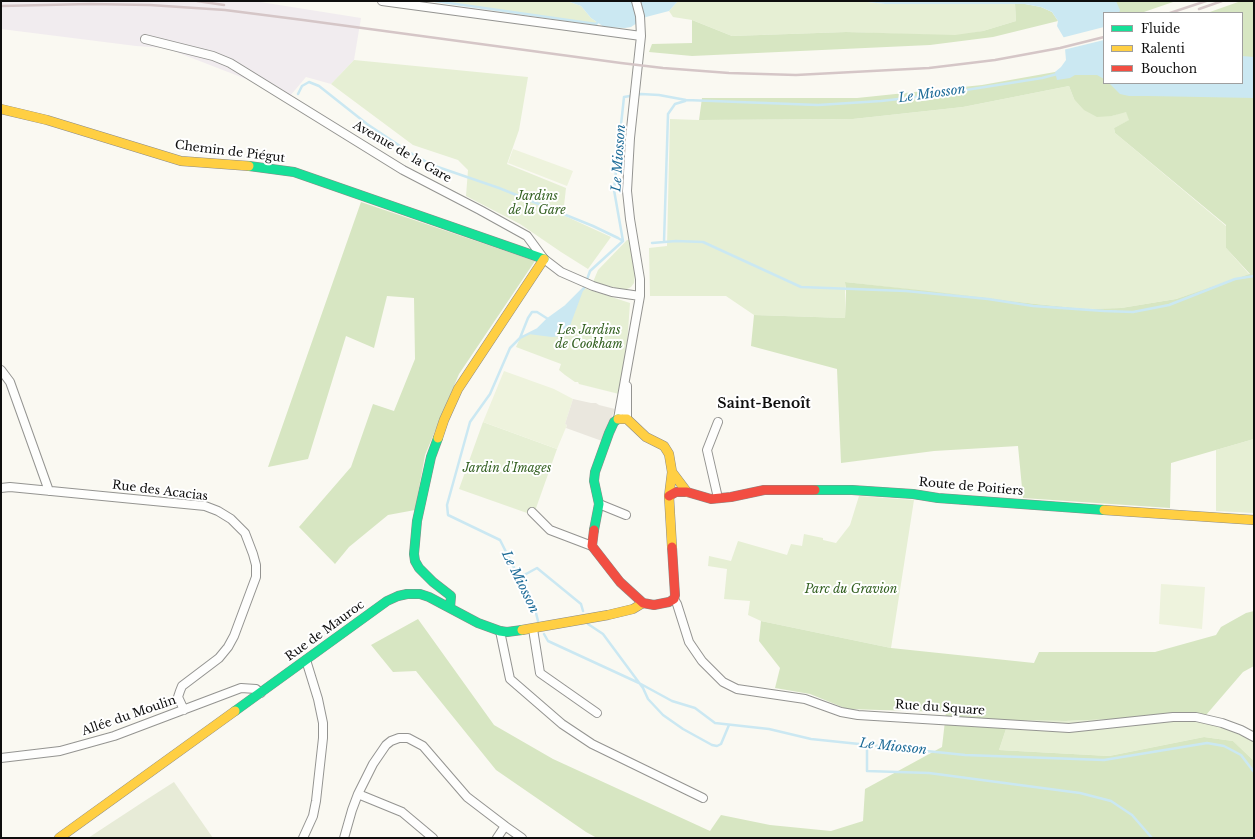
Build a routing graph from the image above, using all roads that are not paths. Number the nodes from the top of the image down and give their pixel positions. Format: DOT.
graph roads {
  1 [pos="382,1"];
  2 [pos="636,1"];
  3 [pos="641,36"];
  4 [pos="145,39"];
  5 [pos="1,109"];
  6 [pos="544,259"];
  7 [pos="640,296"];
  8 [pos="1,370"];
  9 [pos="623,419"];
  10 [pos="718,422"];
  11 [pos="672,472"];
  12 [pos="1,488"];
  13 [pos="49,491"];
  14 [pos="687,492"];
  15 [pos="668,496"];
  16 [pos="718,498"];
  17 [pos="599,504"];
  18 [pos="532,512"];
  19 [pos="626,515"];
  20 [pos="1254,520"];
  21 [pos="592,546"];
  22 [pos="674,599"];
  23 [pos="643,603"];
  24 [pos="450,608"];
  25 [pos="533,629"];
  26 [pos="500,631"];
  27 [pos="306,660"];
  28 [pos="261,693"];
  29 [pos="184,710"];
  30 [pos="597,713"];
  31 [pos="1254,737"];
  32 [pos="1,758"];
  33 [pos="358,794"];
  34 [pos="703,798"];
  35 [pos="504,826"];
  36 [pos="429,837"];
  37 [pos="59,838"];
  38 [pos="303,838"];
  39 [pos="344,838"];
  40 [pos="497,838"];
  41 [pos="522,838"];
  1 -- 3 [label="street"];
  2 -- 3 [label="street"];
  3 -- 7 [label="street"];
  4 -- 6 [label="street, Avenue de la Gare"];
  5 -- 6 [label="street, Chemin de Piégut"];
  6 -- 7 [label="street, Avenue de la Gare"];
  6 -- 24 [label="street"];
  7 -- 9 [label="street"];
  8 -- 13 [label="street"];
  9 -- 11 [label="street"];
  9 -- 17 [label="street"];
  10 -- 16 [label="street"];
  11 -- 14 [label="street"];
  11 -- 15 [label="street"];
  12 -- 13 [label="street, Rue des Acacias"];
  13 -- 29 [label="street, Rue des Acacias"];
  14 -- 15 [label="street, Route de Poitiers"];
  14 -- 16 [label="street, Route de Poitiers"];
  15 -- 22 [label="street"];
  16 -- 20 [label="street, Route de Poitiers"];
  17 -- 19 [label="street"];
  17 -- 21 [label="street"];
  18 -- 21 [label="street"];
  21 -- 23 [label="street"];
  22 -- 23 [label="street"];
  22 -- 31 [label="street, Rue du Square"];
  23 -- 25 [label="street, Rue de Mauroc"];
  24 -- 26 [label="street, Rue de Mauroc"];
  24 -- 27 [label="street, Rue de Mauroc"];
  25 -- 26 [label="street, Rue de Mauroc"];
  25 -- 30 [label="street"];
  26 -- 34 [label="street"];
  27 -- 28 [label="street, Rue de Mauroc"];
  27 -- 38 [label="street"];
  28 -- 29 [label="street, Allée du Moulin"];
  28 -- 37 [label="street, Rue de Mauroc"];
  29 -- 32 [label="street, Allée du Moulin"];
  33 -- 35 [label="street"];
  33 -- 36 [label="street"];
  33 -- 39 [label="street"];
  35 -- 40 [label="street"];
  35 -- 41 [label="street"];
}
